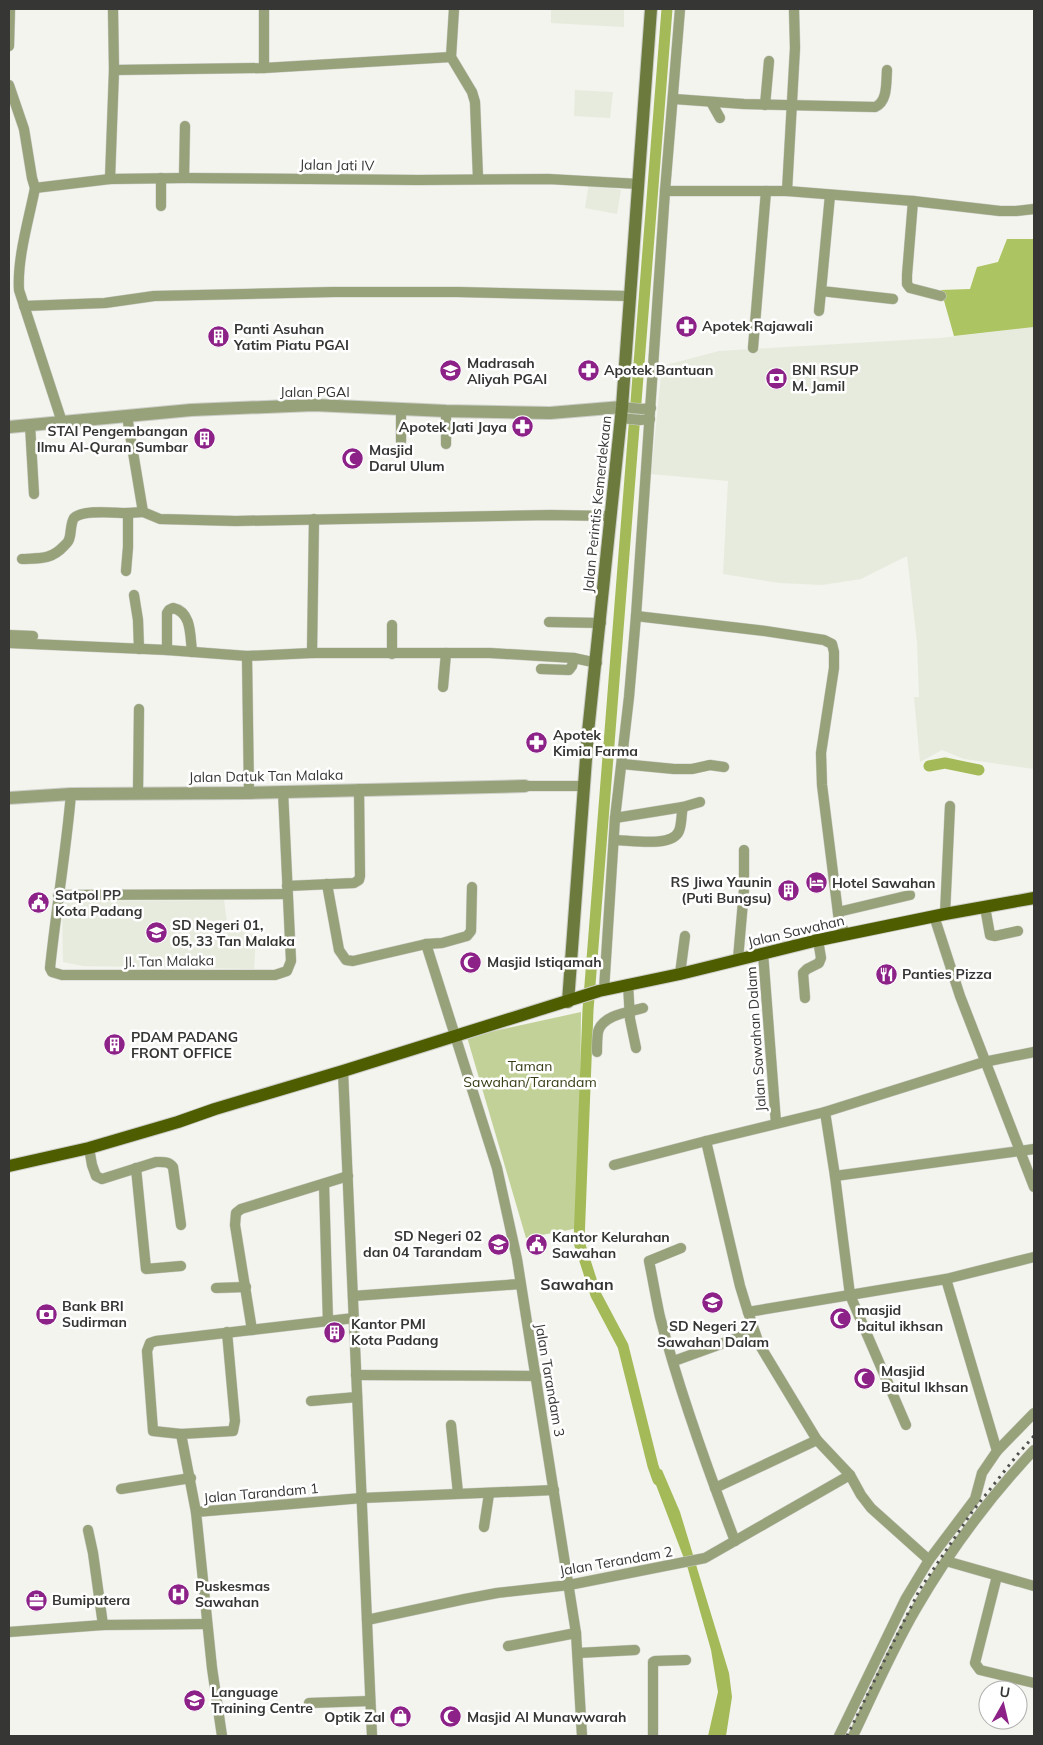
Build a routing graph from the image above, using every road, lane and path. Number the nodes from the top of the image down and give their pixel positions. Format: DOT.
graph roads {
  1 [pos="10,9"];
  2 [pos="113,9"];
  3 [pos="264,9"];
  4 [pos="454,9"];
  5 [pos="651,9"];
  6 [pos="680,9"];
  7 [pos="794,9"];
  8 [pos="9,46"];
  9 [pos="451,57"];
  10 [pos="769,61"];
  11 [pos="264,68"];
  12 [pos="114,70"];
  13 [pos="887,70"];
  14 [pos="9,85"];
  15 [pos="674,99"];
  16 [pos="711,102"];
  17 [pos="792,104"];
  18 [pos="765,105"];
  19 [pos="720,118"];
  20 [pos="185,126"];
  21 [pos="161,178"];
  22 [pos="184,178"];
  23 [pos="478,178"];
  24 [pos="110,179"];
  25 [pos="639,184"];
  26 [pos="35,188"];
  27 [pos="666,191"];
  28 [pos="766,191"];
  29 [pos="787,191"];
  30 [pos="830,195"];
  31 [pos="913,201"];
  32 [pos="161,206"];
  33 [pos="1034,210"];
  34 [pos="821,291"];
  35 [pos="629,296"];
  36 [pos="941,296"];
  37 [pos="893,299"];
  38 [pos="24,306"];
  39 [pos="819,311"];
  40 [pos="753,348"];
  41 [pos="401,408"];
  42 [pos="646,408"];
  43 [pos="446,411"];
  44 [pos="625,413"];
  45 [pos="127,416"];
  46 [pos="645,420"];
  47 [pos="62,422"];
  48 [pos="30,425"];
  49 [pos="9,427"];
  50 [pos="401,441"];
  51 [pos="446,444"];
  52 [pos="34,494"];
  53 [pos="143,512"];
  54 [pos="128,513"];
  55 [pos="610,516"];
  56 [pos="314,519"];
  57 [pos="22,559"];
  58 [pos="126,571"];
  59 [pos="134,595"];
  60 [pos="636,616"];
  61 [pos="549,622"];
  62 [pos="601,623"];
  63 [pos="392,625"];
  64 [pos="9,635"];
  65 [pos="33,636"];
  66 [pos="9,643"];
  67 [pos="139,649"];
  68 [pos="168,650"];
  69 [pos="192,652"];
  70 [pos="312,653"];
  71 [pos="446,653"];
  72 [pos="392,654"];
  73 [pos="247,656"];
  74 [pos="574,658"];
  75 [pos="597,663"];
  76 [pos="541,669"];
  77 [pos="443,687"];
  78 [pos="139,709"];
  79 [pos="622,764"];
  80 [pos="724,767"];
  81 [pos="525,786"];
  82 [pos="584,786"];
  83 [pos="359,789"];
  84 [pos="283,791"];
  85 [pos="138,793"];
  86 [pos="249,793"];
  87 [pos="71,794"];
  88 [pos="9,798"];
  89 [pos="700,802"];
  90 [pos="950,806"];
  91 [pos="682,807"];
  92 [pos="615,818"];
  93 [pos="614,840"];
  94 [pos="744,850"];
  95 [pos="327,884"];
  96 [pos="472,886"];
  97 [pos="287,890"];
  98 [pos="58,895"];
  99 [pos="910,895"];
  100 [pos="1034,898"];
  101 [pos="985,907"];
  102 [pos="838,912"];
  103 [pos="939,915"];
  104 [pos="1018,931"];
  105 [pos="846,934"];
  106 [pos="685,936"];
  107 [pos="818,940"];
  108 [pos="426,944"];
  109 [pos="763,953"];
  110 [pos="738,959"];
  111 [pos="680,974"];
  112 [pos="628,984"];
  113 [pos="602,991"];
  114 [pos="805,998"];
  115 [pos="571,1001"];
  116 [pos="643,1008"];
  117 [pos="630,1012"];
  118 [pos="456,1036"];
  119 [pos="636,1048"];
  120 [pos="597,1052"];
  121 [pos="1034,1052"];
  122 [pos="984,1062"];
  123 [pos="343,1071"];
  124 [pos="825,1112"];
  125 [pos="776,1123"];
  126 [pos="706,1141"];
  127 [pos="89,1148"];
  128 [pos="1034,1149"];
  129 [pos="1020,1152"];
  130 [pos="9,1166"];
  131 [pos="614,1166"];
  132 [pos="136,1168"];
  133 [pos="348,1176"];
  134 [pos="835,1176"];
  135 [pos="324,1184"];
  136 [pos="1034,1187"];
  137 [pos="181,1225"];
  138 [pos="681,1248"];
  139 [pos="1034,1257"];
  140 [pos="181,1266"];
  141 [pos="946,1280"];
  142 [pos="520,1284"];
  143 [pos="246,1287"];
  144 [pos="216,1288"];
  145 [pos="850,1295"];
  146 [pos="353,1296"];
  147 [pos="748,1312"];
  148 [pos="354,1318"];
  149 [pos="328,1322"];
  150 [pos="252,1330"];
  151 [pos="227,1332"];
  152 [pos="754,1332"];
  153 [pos="674,1361"];
  154 [pos="356,1376"];
  155 [pos="536,1376"];
  156 [pos="357,1397"];
  157 [pos="311,1401"];
  158 [pos="1034,1413"];
  159 [pos="451,1425"];
  160 [pos="906,1425"];
  161 [pos="182,1434"];
  162 [pos="818,1440"];
  163 [pos="997,1450"];
  164 [pos="1034,1450"];
  165 [pos="850,1475"];
  166 [pos="191,1478"];
  167 [pos="715,1488"];
  168 [pos="121,1489"];
  169 [pos="554,1490"];
  170 [pos="458,1493"];
  171 [pos="489,1494"];
  172 [pos="362,1498"];
  173 [pos="196,1512"];
  174 [pos="484,1527"];
  175 [pos="88,1530"];
  176 [pos="735,1542"];
  177 [pos="929,1560"];
  178 [pos="946,1562"];
  179 [pos="997,1576"];
  180 [pos="569,1585"];
  181 [pos="1034,1586"];
  182 [pos="367,1620"];
  183 [pos="207,1624"];
  184 [pos="103,1626"];
  185 [pos="9,1632"];
  186 [pos="576,1633"];
  187 [pos="508,1646"];
  188 [pos="635,1650"];
  189 [pos="578,1654"];
  190 [pos="686,1660"];
  191 [pos="1034,1683"];
  192 [pos="370,1700"];
  193 [pos="309,1703"];
  194 [pos="222,1736"];
  195 [pos="372,1736"];
  196 [pos="582,1736"];
  197 [pos="653,1736"];
  198 [pos="839,1736"];
  199 [pos="853,1736"];
  1 -- 8 [label="street"];
  2 -- 12 [label="street"];
  3 -- 11 [label="street"];
  4 -- 9 [label="street"];
  5 -- 25 [label="main road, Jalan Perintis Kemerdekaan"];
  6 -- 15 [label="street"];
  7 -- 17 [label="street"];
  9 -- 11 [label="street"];
  9 -- 23 [label="street"];
  10 -- 18 [label="street"];
  11 -- 12 [label="street"];
  12 -- 24 [label="street"];
  13 -- 17 [label="street"];
  14 -- 26 [label="street"];
  15 -- 16 [label="street"];
  15 -- 27 [label="street"];
  16 -- 18 [label="street"];
  16 -- 19 [label="street"];
  17 -- 18 [label="street"];
  17 -- 29 [label="street"];
  20 -- 22 [label="street"];
  21 -- 22 [label="street, Jalan Jati IV"];
  21 -- 24 [label="street, Jalan Jati IV"];
  21 -- 32 [label="street"];
  22 -- 23 [label="street, Jalan Jati IV"];
  23 -- 25 [label="street, Jalan Jati IV"];
  24 -- 26 [label="street, Jalan Jati IV"];
  25 -- 35 [label="main road, Jalan Perintis Kemerdekaan"];
  26 -- 38 [label="street"];
  27 -- 28 [label="street"];
  27 -- 42 [label="street"];
  28 -- 29 [label="street"];
  28 -- 40 [label="street"];
  29 -- 30 [label="street"];
  30 -- 31 [label="street"];
  30 -- 34 [label="street"];
  31 -- 33 [label="street"];
  31 -- 36 [label="street"];
  34 -- 37 [label="street"];
  34 -- 39 [label="street"];
  35 -- 38 [label="street"];
  35 -- 44 [label="main road, Jalan Perintis Kemerdekaan"];
  38 -- 47 [label="street"];
  41 -- 43 [label="street, Jalan PGAI"];
  41 -- 45 [label="street, Jalan PGAI"];
  41 -- 50 [label="street"];
  42 -- 44 [label="street"];
  42 -- 46 [label="street"];
  43 -- 44 [label="street, Jalan PGAI"];
  43 -- 51 [label="street"];
  44 -- 46 [label="street"];
  44 -- 55 [label="main road, Jalan Perintis Kemerdekaan"];
  45 -- 47 [label="street, Jalan PGAI"];
  45 -- 53 [label="street"];
  46 -- 60 [label="street"];
  47 -- 48 [label="street, Jalan PGAI"];
  48 -- 49 [label="street, Jalan PGAI"];
  48 -- 52 [label="street"];
  53 -- 54 [label="street"];
  53 -- 56 [label="street"];
  54 -- 57 [label="street"];
  54 -- 58 [label="street"];
  55 -- 56 [label="street"];
  55 -- 62 [label="main road, Jalan Perintis Kemerdekaan"];
  56 -- 70 [label="street"];
  59 -- 67 [label="street"];
  60 -- 79 [label="street"];
  60 -- 102 [label="street"];
  61 -- 62 [label="street"];
  62 -- 75 [label="main road, Jalan Perintis Kemerdekaan"];
  63 -- 72 [label="street"];
  64 -- 65 [label="street"];
  66 -- 67 [label="street"];
  67 -- 68 [label="street"];
  68 -- 69 [label="street"];
  68 -- 69 [label="street"];
  69 -- 73 [label="street"];
  70 -- 72 [label="street"];
  70 -- 73 [label="street"];
  71 -- 72 [label="street"];
  71 -- 74 [label="street"];
  71 -- 77 [label="street"];
  73 -- 86 [label="street"];
  74 -- 75 [label="street"];
  74 -- 76 [label="street"];
  75 -- 82 [label="main road, Jalan Perintis Kemerdekaan"];
  78 -- 85 [label="street"];
  79 -- 80 [label="street"];
  79 -- 92 [label="street"];
  81 -- 82 [label="street"];
  81 -- 83 [label="street, Jalan Datuk Tan Malaka"];
  82 -- 115 [label="main road, Jalan Perintis Kemerdekaan"];
  83 -- 84 [label="street, Jalan Datuk Tan Malaka"];
  83 -- 95 [label="street"];
  84 -- 86 [label="street, Jalan Datuk Tan Malaka"];
  84 -- 97 [label="street, Jl. Tan Malaka"];
  85 -- 86 [label="street, Jalan Datuk Tan Malaka"];
  85 -- 87 [label="street, Jalan Datuk Tan Malaka"];
  87 -- 88 [label="street, Jalan Datuk Tan Malaka"];
  87 -- 98 [label="street, Jl. Tan Malaka"];
  89 -- 91 [label="street"];
  90 -- 103 [label="street"];
  91 -- 92 [label="street"];
  91 -- 93 [label="street"];
  92 -- 93 [label="street"];
  93 -- 113 [label="street"];
  94 -- 110 [label="street"];
  95 -- 97 [label="street"];
  95 -- 108 [label="street"];
  96 -- 108 [label="street"];
  97 -- 98 [label="street"];
  97 -- 98 [label="street, Jl. Tan Malaka"];
  99 -- 102 [label="street"];
  100 -- 101 [label="main road, Jalan Sawahan"];
  101 -- 103 [label="main road, Jalan Sawahan"];
  101 -- 104 [label="street"];
  102 -- 105 [label="street"];
  103 -- 105 [label="main road, Jalan Sawahan"];
  103 -- 122 [label="street"];
  105 -- 107 [label="main road, Jalan Sawahan"];
  106 -- 111 [label="street"];
  107 -- 109 [label="main road, Jalan Sawahan"];
  107 -- 114 [label="street"];
  108 -- 118 [label="street, Jalan Tarandam 3"];
  109 -- 110 [label="main road, Jalan Sawahan"];
  109 -- 125 [label="street, Jalan Sawahan Dalam"];
  110 -- 111 [label="main road, Jalan Sawahan"];
  111 -- 112 [label="main road, Jalan Sawahan"];
  112 -- 113 [label="main road, Jalan Sawahan"];
  112 -- 117 [label="street"];
  113 -- 115 [label="main road, Jalan Sawahan"];
  115 -- 118 [label="main road, Jalan Sawahan"];
  116 -- 117 [label="street"];
  117 -- 119 [label="street"];
  117 -- 120 [label="street"];
  118 -- 123 [label="main road, Jalan Sawahan"];
  118 -- 142 [label="street, Jalan Tarandam 3"];
  121 -- 122 [label="street"];
  122 -- 124 [label="street"];
  122 -- 129 [label="street"];
  123 -- 127 [label="main road, Jalan Sawahan"];
  123 -- 133 [label="street"];
  124 -- 125 [label="street"];
  124 -- 134 [label="street"];
  125 -- 126 [label="street"];
  126 -- 131 [label="street"];
  126 -- 147 [label="street"];
  127 -- 130 [label="main road, Jalan Sawahan"];
  127 -- 132 [label="street"];
  128 -- 129 [label="street"];
  129 -- 134 [label="street"];
  129 -- 136 [label="street"];
  132 -- 137 [label="street"];
  132 -- 140 [label="street"];
  133 -- 135 [label="street"];
  133 -- 146 [label="street"];
  134 -- 145 [label="street"];
  135 -- 143 [label="street"];
  135 -- 149 [label="street"];
  138 -- 153 [label="street"];
  139 -- 141 [label="street"];
  141 -- 145 [label="street"];
  141 -- 163 [label="street"];
  142 -- 146 [label="street"];
  142 -- 155 [label="street, Jalan Tarandam 3"];
  143 -- 144 [label="street"];
  143 -- 150 [label="street"];
  145 -- 147 [label="street"];
  145 -- 160 [label="street"];
  146 -- 148 [label="street"];
  147 -- 152 [label="street"];
  148 -- 149 [label="street"];
  148 -- 154 [label="street"];
  149 -- 150 [label="street"];
  150 -- 151 [label="street"];
  151 -- 161 [label="street"];
  151 -- 161 [label="street"];
  152 -- 153 [label="street"];
  152 -- 162 [label="street"];
  153 -- 167 [label="street"];
  154 -- 155 [label="street"];
  154 -- 156 [label="street"];
  155 -- 169 [label="street, Jalan Tarandam 3"];
  156 -- 157 [label="street"];
  156 -- 172 [label="street"];
  158 -- 163 [label="street"];
  159 -- 170 [label="street"];
  161 -- 166 [label="street"];
  162 -- 165 [label="street"];
  162 -- 167 [label="street"];
  163 -- 177 [label="street"];
  164 -- 178 [label="street"];
  165 -- 176 [label="street, Jalan Terandam 2"];
  165 -- 177 [label="street"];
  166 -- 168 [label="street"];
  166 -- 173 [label="street"];
  167 -- 176 [label="street"];
  169 -- 171 [label="street, Jalan Tarandam 1"];
  169 -- 180 [label="street, Jalan Tarandam 3"];
  170 -- 171 [label="street, Jalan Tarandam 1"];
  170 -- 172 [label="street, Jalan Tarandam 1"];
  171 -- 174 [label="street"];
  172 -- 173 [label="street, Jalan Tarandam 1"];
  172 -- 182 [label="street"];
  173 -- 183 [label="street, Jalan Tarandam 1"];
  175 -- 184 [label="street"];
  176 -- 180 [label="street, Jalan Terandam 2"];
  177 -- 198 [label="street"];
  178 -- 179 [label="street"];
  178 -- 199 [label="street"];
  179 -- 181 [label="street"];
  179 -- 191 [label="street"];
  180 -- 182 [label="street, Jalan Terandam 2"];
  180 -- 186 [label="street, Jalan Tarandam 3"];
  182 -- 192 [label="street"];
  183 -- 184 [label="street"];
  183 -- 194 [label="street, Jalan Tarandam 1"];
  184 -- 185 [label="street"];
  186 -- 187 [label="street"];
  186 -- 189 [label="street, Jalan Tarandam 3"];
  188 -- 189 [label="street"];
  189 -- 196 [label="street, Jalan Tarandam 3"];
  190 -- 197 [label="street"];
  192 -- 193 [label="street"];
  192 -- 195 [label="street"];
}
